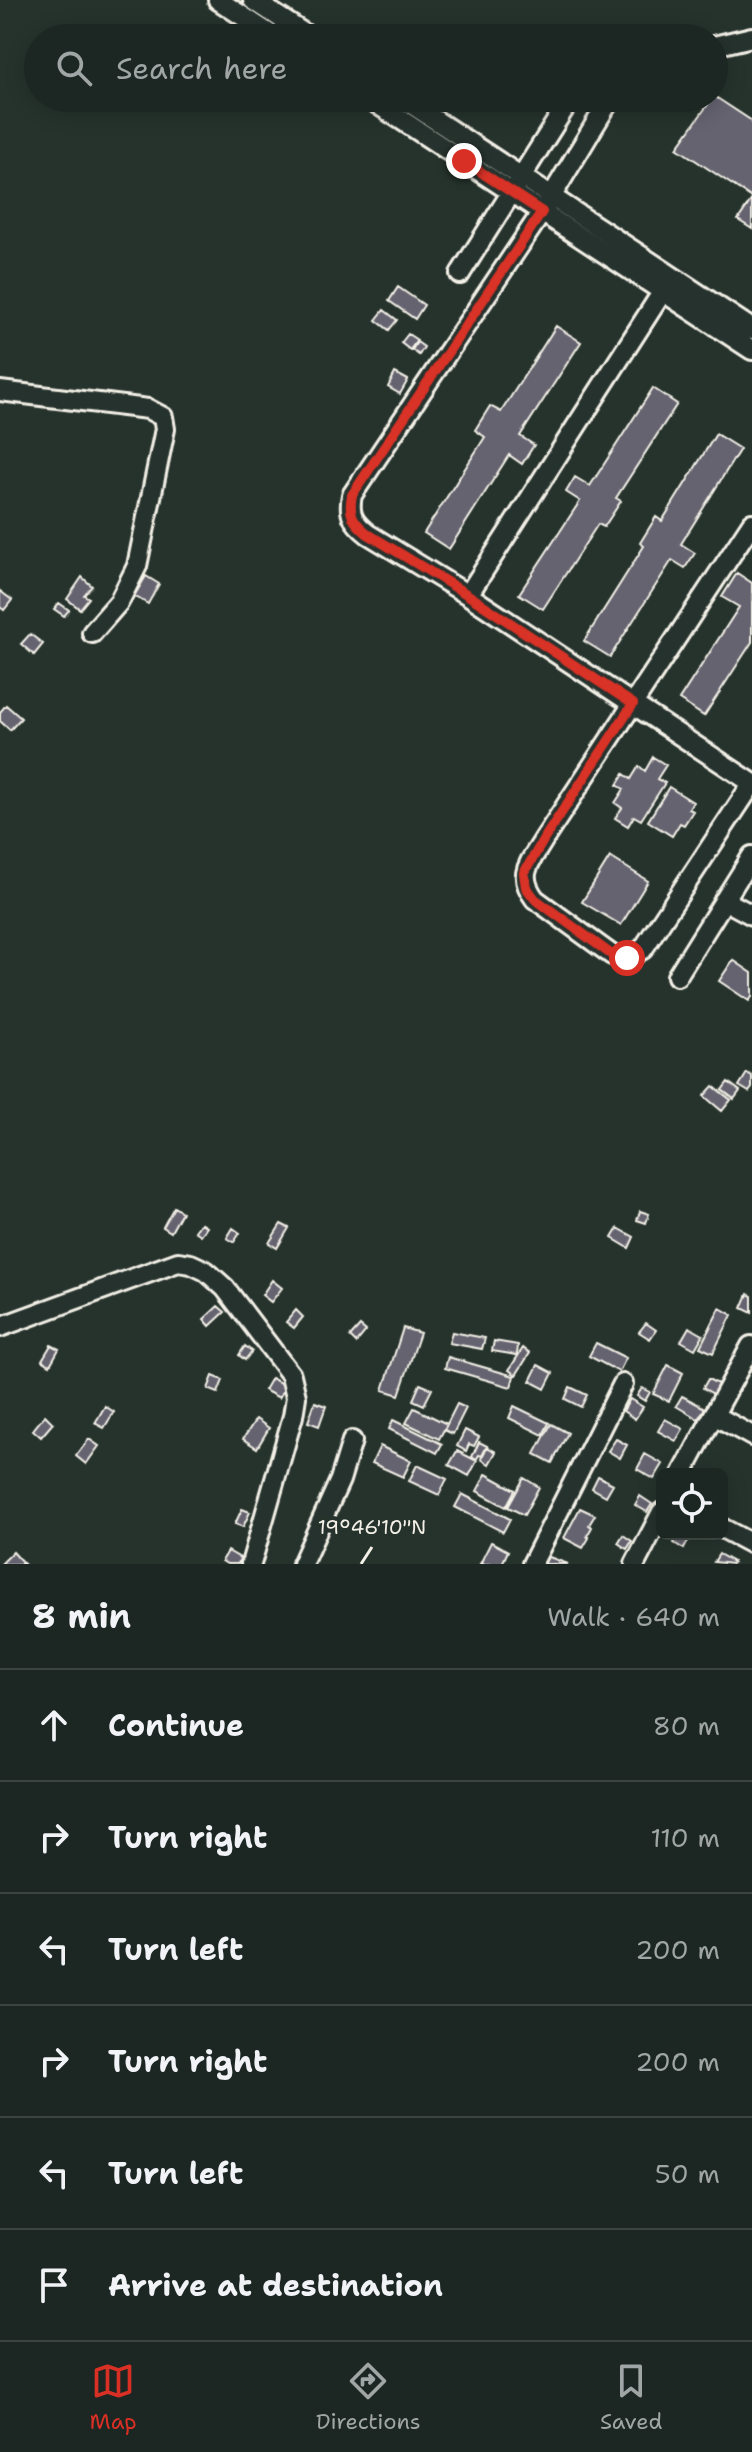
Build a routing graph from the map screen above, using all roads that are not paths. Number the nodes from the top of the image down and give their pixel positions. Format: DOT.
graph roads {
  1 [pos="218,0"];
  2 [pos="253,0"];
  3 [pos="255,24"];
  4 [pos="290,24"];
  5 [pos="752,37"];
  6 [pos="728,43"];
  7 [pos="392,112"];
  8 [pos="421,112"];
  9 [pos="562,112"];
  10 [pos="602,112"];
  11 [pos="516,184"];
  12 [pos="546,204"];
  13 [pos="460,274"];
  14 [pos="663,291"];
  15 [pos="752,329"];
  16 [pos="752,350"];
  17 [pos="0,391"];
  18 [pos="752,523"];
  19 [pos="468,595"];
  20 [pos="92,633"];
  21 [pos="633,704"];
  22 [pos="752,784"];
  23 [pos="751,862"];
  24 [pos="724,900"];
  25 [pos="752,915"];
  26 [pos="677,976"];
  27 [pos="0,1327"];
  28 [pos="751,1346"];
  29 [pos="623,1384"];
  30 [pos="714,1415"];
  31 [pos="752,1436"];
  32 [pos="352,1441"];
  33 [pos="685,1468"];
  34 [pos="656,1524"];
  35 [pos="728,1531"];
  36 [pos="752,1544"];
  37 [pos="251,1564"];
  38 [pos="302,1564"];
  39 [pos="532,1564"];
  40 [pos="635,1564"];
  1 -- 3 [label="street"];
  2 -- 4 [label="street"];
  5 -- 6 [label="street"];
  7 -- 11 [label="street"];
  8 -- 11 [label="street"];
  9 -- 11 [label="street"];
  10 -- 12 [label="street"];
  11 -- 12 [label="street"];
  11 -- 13 [label="street"];
  12 -- 14 [label="street"];
  12 -- 15 [label="street"];
  12 -- 19 [label="street"];
  14 -- 16 [label="street"];
  14 -- 19 [label="street"];
  17 -- 20 [label="street"];
  18 -- 21 [label="street"];
  19 -- 21 [label="street"];
  21 -- 22 [label="street"];
  21 -- 22 [label="street"];
  23 -- 24 [label="street"];
  24 -- 25 [label="street"];
  24 -- 26 [label="street"];
  27 -- 37 [label="street"];
  28 -- 30 [label="street"];
  29 -- 39 [label="street"];
  30 -- 31 [label="street"];
  30 -- 33 [label="street"];
  32 -- 38 [label="street"];
  34 -- 40 [label="street"];
  35 -- 36 [label="street"];
}
